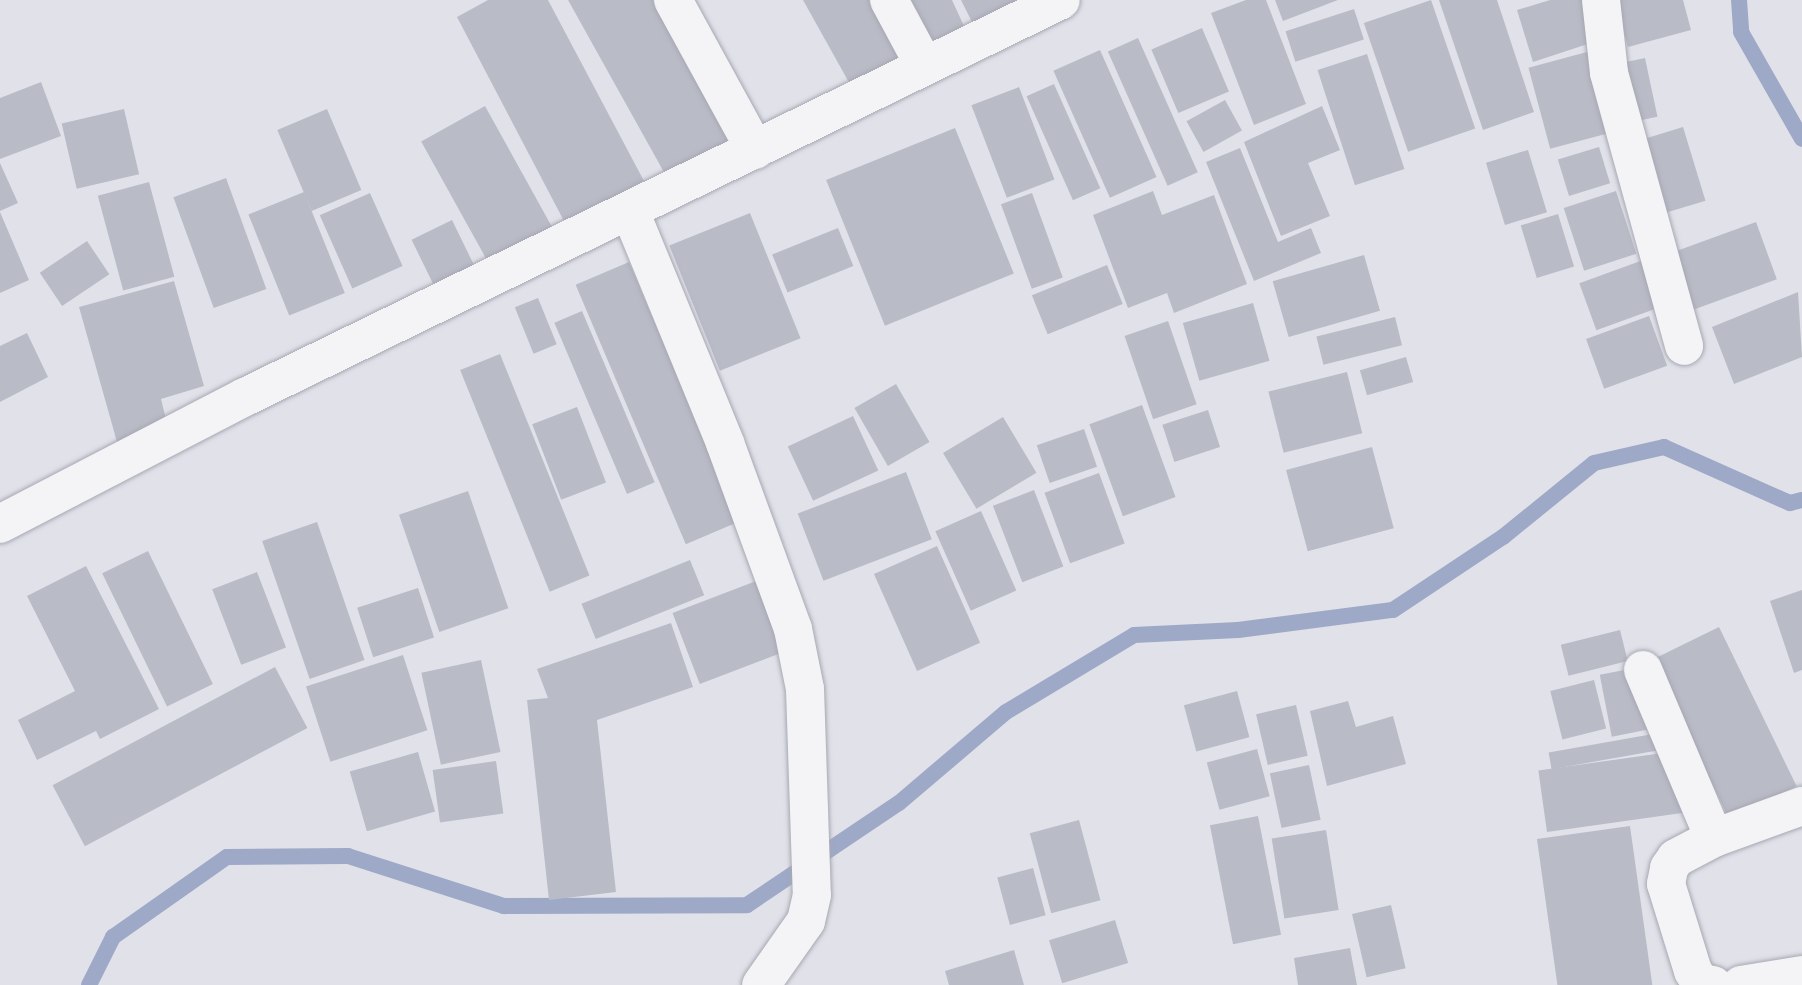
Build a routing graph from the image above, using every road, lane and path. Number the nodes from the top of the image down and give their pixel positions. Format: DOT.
graph roads {
  1 [pos="673,0"];
  2 [pos="889,0"];
  3 [pos="1061,0"];
  4 [pos="1601,0"];
  5 [pos="924,65"];
  6 [pos="755,150"];
  7 [pos="630,211"];
  8 [pos="1684,346"];
  9 [pos="0,524"];
  10 [pos="1643,670"];
  11 [pos="1802,806"];
  12 [pos="1714,838"];
  13 [pos="1802,975"];
  14 [pos="761,985"];
  15 [pos="1713,985"];
  16 [pos="1741,985"];
  1 -- 6 [label="street"];
  2 -- 5 [label="street"];
  3 -- 5 [label="street"];
  4 -- 8 [label="street"];
  5 -- 6 [label="street"];
  6 -- 7 [label="street"];
  7 -- 9 [label="street"];
  7 -- 14 [label="street"];
  10 -- 12 [label="street"];
  11 -- 12 [label="street"];
  12 -- 15 [label="street"];
  13 -- 16 [label="street"];
}
